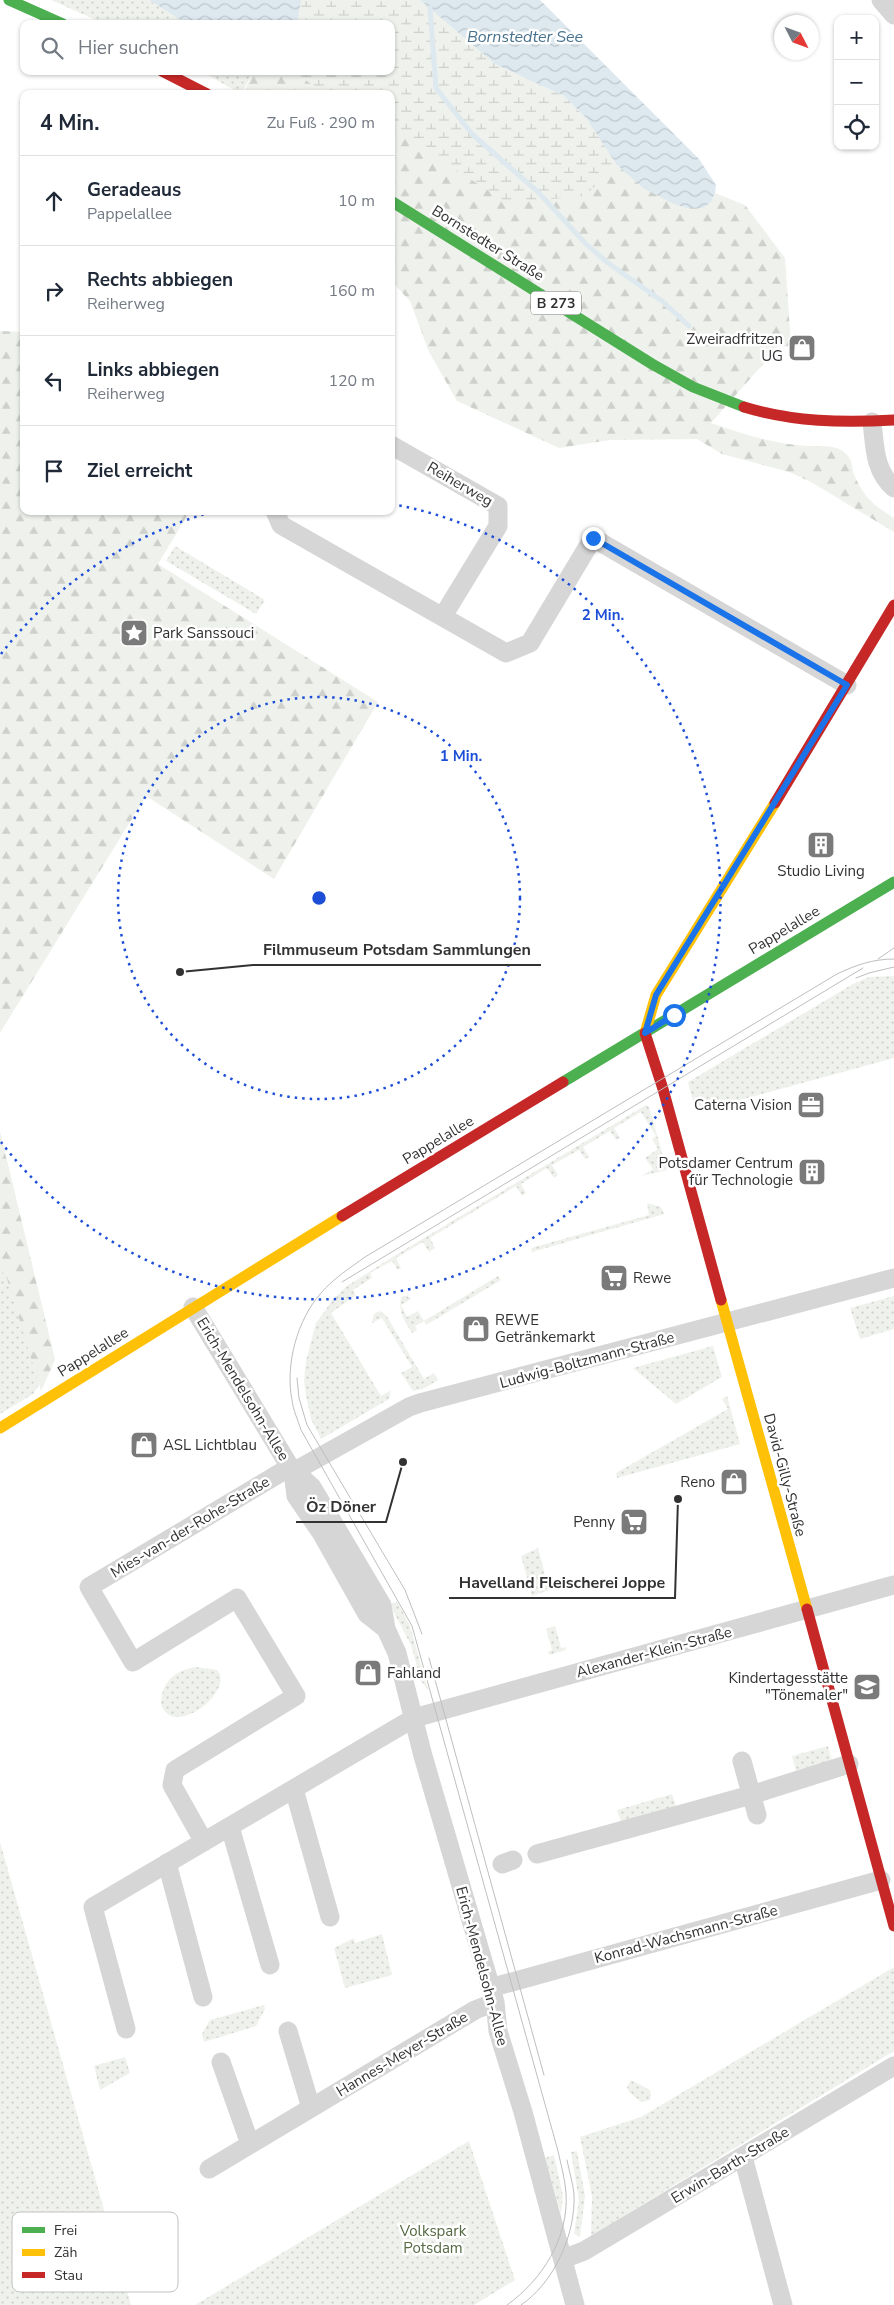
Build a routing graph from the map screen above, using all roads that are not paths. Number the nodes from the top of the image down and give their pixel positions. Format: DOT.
graph roads {
  1 [pos="9,0"];
  2 [pos="881,0"];
  3 [pos="894,15"];
  4 [pos="54,20"];
  5 [pos="170,75"];
  6 [pos="199,90"];
  7 [pos="395,204"];
  8 [pos="894,420"];
  9 [pos="872,422"];
  10 [pos="395,447"];
  11 [pos="894,488"];
  12 [pos="278,518"];
  13 [pos="894,605"];
  14 [pos="443,616"];
  15 [pos="847,685"];
  16 [pos="894,882"];
  17 [pos="645,1033"];
  18 [pos="894,1278"];
  19 [pos="193,1307"];
  20 [pos="727,1324"];
  21 [pos="0,1428"];
  22 [pos="292,1470"];
  23 [pos="894,1585"];
  24 [pos="806,1610"];
  25 [pos="414,1718"];
  26 [pos="742,1761"];
  27 [pos="849,1764"];
  28 [pos="294,1789"];
  29 [pos="751,1795"];
  30 [pos="756,1815"];
  31 [pos="230,1827"];
  32 [pos="204,1842"];
  33 [pos="536,1854"];
  34 [pos="167,1863"];
  35 [pos="881,1880"];
  36 [pos="330,1917"];
  37 [pos="894,1926"];
  38 [pos="270,1964"];
  39 [pos="492,1995"];
  40 [pos="203,1997"];
  41 [pos="126,2029"];
  42 [pos="288,2031"];
  43 [pos="221,2062"];
  44 [pos="894,2066"];
  45 [pos="311,2108"];
  46 [pos="250,2144"];
  47 [pos="743,2157"];
  48 [pos="209,2169"];
  49 [pos="563,2259"];
  50 [pos="575,2305"];
  51 [pos="783,2305"];
  1 -- 4 [label="street"];
  2 -- 3 [label="street"];
  5 -- 6 [label="street"];
  7 -- 9 [label="street, Bornstedter Straße / B 273"];
  8 -- 9 [label="street, B 273"];
  9 -- 11 [label="street"];
  10 -- 14 [label="street, Reiherweg"];
  12 -- 14 [label="street"];
  13 -- 15 [label="street"];
  14 -- 15 [label="street"];
  15 -- 17 [label="street"];
  16 -- 17 [label="street, Pappelallee"];
  17 -- 19 [label="street, Pappelallee"];
  17 -- 20 [label="street, David-Gilly-Straße"];
  18 -- 20 [label="street, Ludwig-Boltzmann-Straße"];
  19 -- 21 [label="street, Pappelallee"];
  19 -- 22 [label="street, Erich-Mendelsohn-Allee"];
  20 -- 22 [label="street, Ludwig-Boltzmann-Straße"];
  20 -- 24 [label="street, David-Gilly-Straße"];
  22 -- 25 [label="street, Erich-Mendelsohn-Allee"];
  22 -- 32 [label="street, Mies-van-der-Rohe-Straße"];
  23 -- 24 [label="street, Alexander-Klein-Straße"];
  24 -- 25 [label="street, Alexander-Klein-Straße"];
  24 -- 27 [label="street, David-Gilly-Straße"];
  25 -- 28 [label="street, Alexander-Klein-Straße"];
  25 -- 39 [label="street, Erich-Mendelsohn-Allee"];
  26 -- 29 [label="street"];
  27 -- 29 [label="street"];
  27 -- 35 [label="street, David-Gilly-Straße"];
  28 -- 31 [label="street, Alexander-Klein-Straße"];
  28 -- 36 [label="street"];
  29 -- 30 [label="street"];
  29 -- 33 [label="street"];
  31 -- 32 [label="street, Alexander-Klein-Straße"];
  31 -- 38 [label="street"];
  32 -- 34 [label="street, Alexander-Klein-Straße"];
  34 -- 40 [label="street"];
  34 -- 41 [label="street, Alexander-Klein-Straße"];
  35 -- 37 [label="street, David-Gilly-Straße"];
  35 -- 39 [label="street, Konrad-Wachsmann-Straße"];
  39 -- 45 [label="street, Hannes-Meyer-Straße"];
  39 -- 49 [label="street, Erich-Mendelsohn-Allee"];
  42 -- 45 [label="street"];
  43 -- 46 [label="street"];
  44 -- 47 [label="street, Erwin-Barth-Straße"];
  45 -- 46 [label="street, Hannes-Meyer-Straße"];
  46 -- 48 [label="street, Hannes-Meyer-Straße"];
  47 -- 49 [label="street, Erwin-Barth-Straße"];
  47 -- 51 [label="street"];
  49 -- 50 [label="street, Erich-Mendelsohn-Allee"];
}
